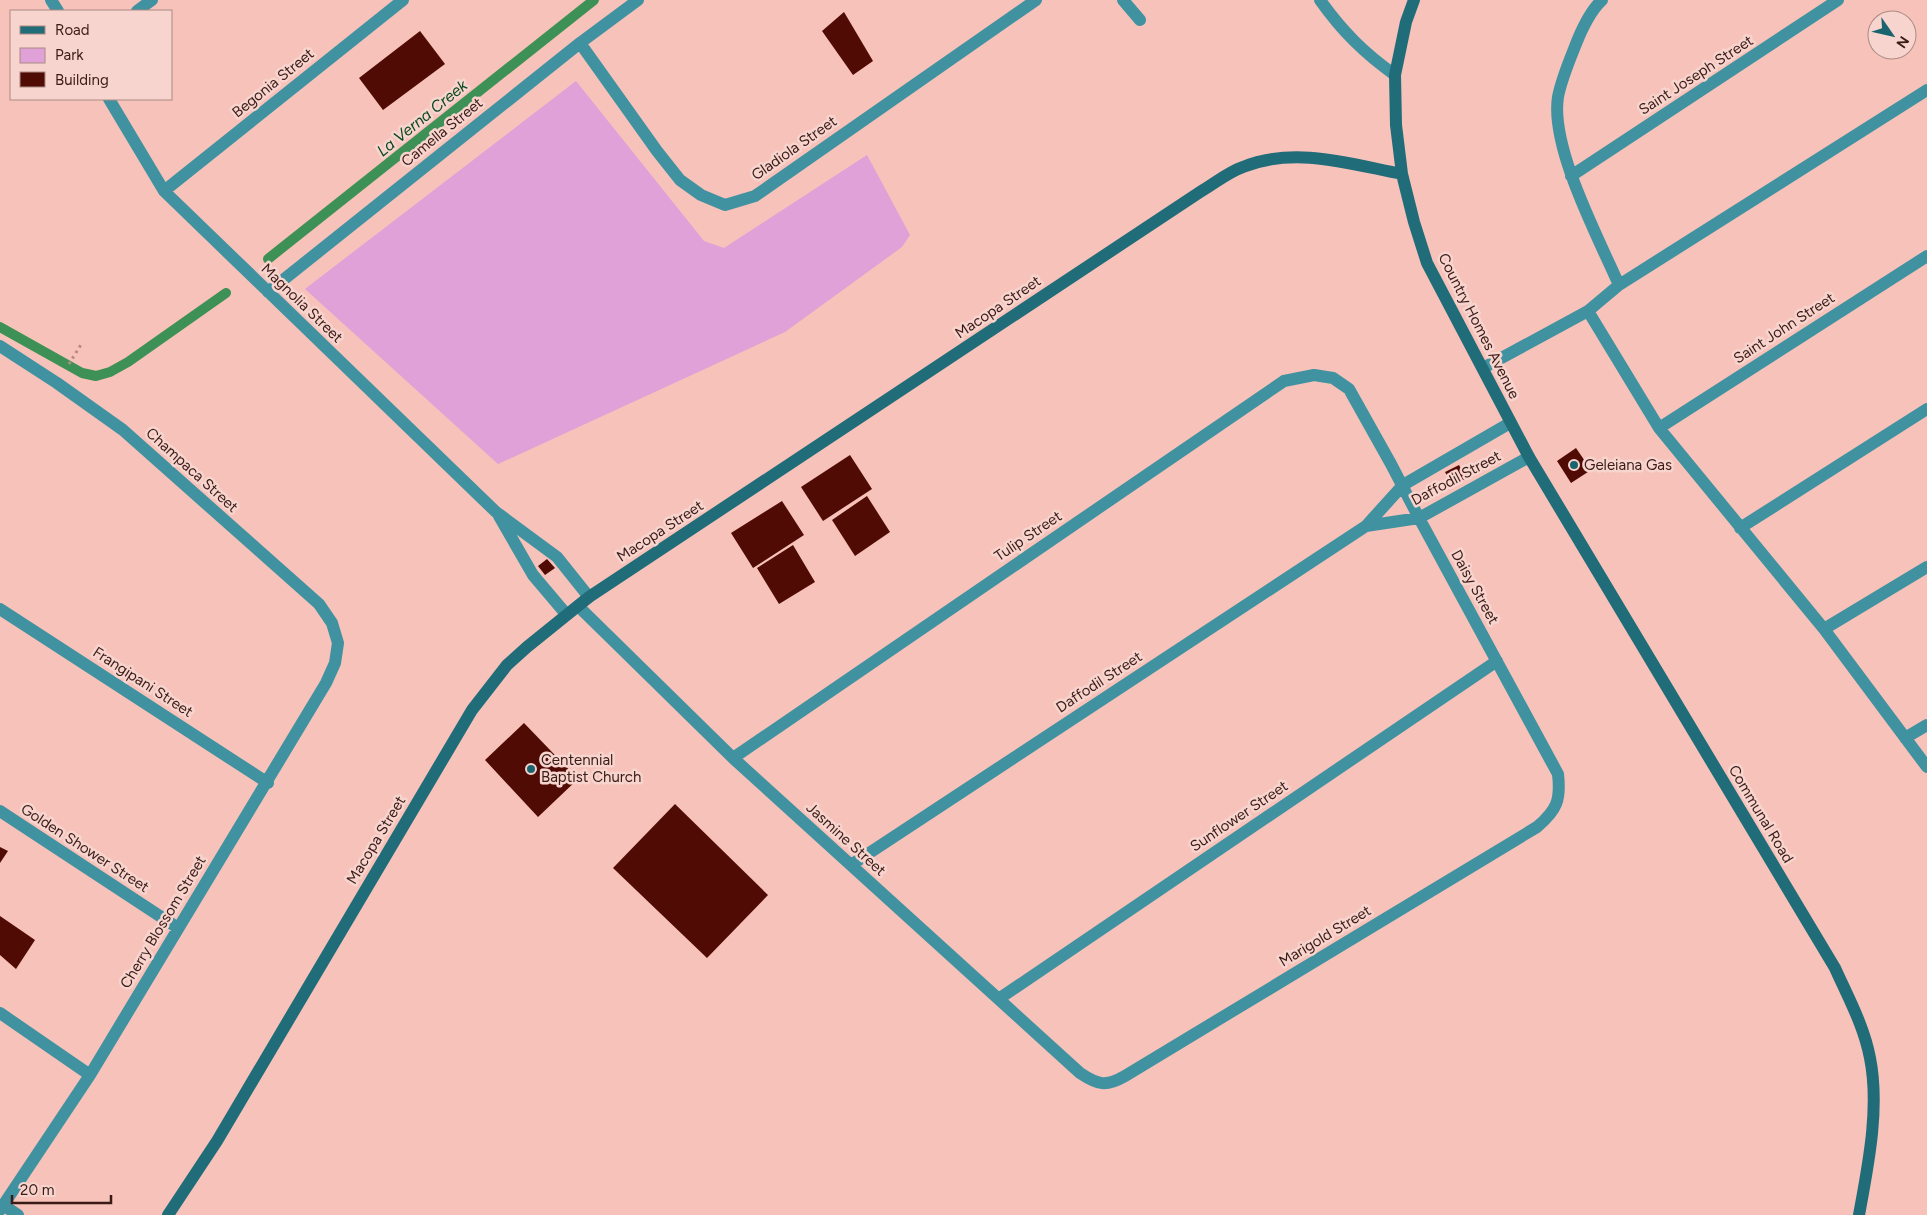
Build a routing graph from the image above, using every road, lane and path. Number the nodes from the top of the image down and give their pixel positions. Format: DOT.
graph roads {
  1 [pos="152,0"];
  2 [pos="403,0"];
  3 [pos="638,0"];
  4 [pos="1036,0"];
  5 [pos="1123,0"];
  6 [pos="1320,0"];
  7 [pos="1414,0"];
  8 [pos="1602,0"];
  9 [pos="1838,0"];
  10 [pos="138,10"];
  11 [pos="1140,20"];
  12 [pos="580,43"];
  13 [pos="1395,75"];
  14 [pos="1927,90"];
  15 [pos="110,100"];
  16 [pos="1402,174"];
  17 [pos="1571,176"];
  18 [pos="164,191"];
  19 [pos="1927,256"];
  20 [pos="1619,285"];
  21 [pos="268,292"];
  22 [pos="1588,311"];
  23 [pos="82,343"];
  24 [pos="0,346"];
  25 [pos="1483,368"];
  26 [pos="65,370"];
  27 [pos="1349,389"];
  28 [pos="1927,409"];
  29 [pos="1510,423"];
  30 [pos="1659,428"];
  31 [pos="1529,457"];
  32 [pos="1403,485"];
  33 [pos="496,512"];
  34 [pos="1419,518"];
  35 [pos="1366,526"];
  36 [pos="1740,528"];
  37 [pos="1927,567"];
  38 [pos="589,597"];
  39 [pos="578,606"];
  40 [pos="0,609"];
  41 [pos="566,614"];
  42 [pos="1824,629"];
  43 [pos="338,643"];
  44 [pos="1497,661"];
  45 [pos="1927,725"];
  46 [pos="1906,738"];
  47 [pos="733,758"];
  48 [pos="1927,767"];
  49 [pos="268,782"];
  50 [pos="1557,805"];
  51 [pos="0,811"];
  52 [pos="850,865"];
  53 [pos="178,928"];
  54 [pos="1000,998"];
  55 [pos="0,1013"];
  56 [pos="90,1074"];
  57 [pos="1102,1084"];
  58 [pos="2,1207"];
  59 [pos="18,1215"];
  60 [pos="168,1215"];
  61 [pos="1859,1215"];
  1 -- 10 [label="street"];
  2 -- 18 [label="street, Begonia Street"];
  3 -- 12 [label="street, Camella Street"];
  4 -- 12 [label="street, Gladiola Street"];
  5 -- 11 [label="street"];
  6 -- 13 [label="street"];
  7 -- 13 [label="street, Country Homes Avenue"];
  8 -- 17 [label="street"];
  9 -- 17 [label="street, Saint Joseph Street"];
  12 -- 21 [label="street, Camella Street"];
  13 -- 16 [label="street, Country Homes Avenue"];
  14 -- 20 [label="street"];
  15 -- 18 [label="street, Magnolia Street"];
  16 -- 25 [label="street, Country Homes Avenue"];
  16 -- 38 [label="street, Macopa Street"];
  17 -- 20 [label="street"];
  18 -- 21 [label="street, Magnolia Street"];
  19 -- 30 [label="street, Saint John Street"];
  20 -- 22 [label="street"];
  21 -- 33 [label="street, Magnolia Street"];
  22 -- 25 [label="street"];
  22 -- 30 [label="street"];
  23 -- 26 [label="path"];
  24 -- 43 [label="street, Champaca Street"];
  25 -- 29 [label="street, Country Homes Avenue"];
  27 -- 32 [label="street, Daisy Street"];
  27 -- 47 [label="street, Tulip Street"];
  28 -- 36 [label="street"];
  29 -- 31 [label="street, Country Homes Avenue"];
  29 -- 32 [label="street, Daffodil Street"];
  30 -- 36 [label="street"];
  31 -- 34 [label="street, Daffodil Street"];
  31 -- 61 [label="street, Communal Road"];
  32 -- 34 [label="street, Daisy Street"];
  32 -- 35 [label="street, Daffodil Street"];
  33 -- 38 [label="street, Magnolia Street"];
  33 -- 41 [label="street, Magnolia Street"];
  34 -- 35 [label="street, Daffodil Street"];
  34 -- 44 [label="street, Daisy Street"];
  35 -- 52 [label="street, Daffodil Street"];
  36 -- 42 [label="street"];
  37 -- 42 [label="street"];
  38 -- 39 [label="street, Macopa Street"];
  39 -- 41 [label="street, Macopa Street"];
  39 -- 47 [label="street, Jasmine Street"];
  40 -- 49 [label="street, Frangipani Street"];
  41 -- 60 [label="street, Macopa Street"];
  42 -- 46 [label="street"];
  43 -- 49 [label="street, Cherry Blossom Street"];
  44 -- 50 [label="street, Daisy Street"];
  44 -- 54 [label="street, Sunflower Street"];
  45 -- 46 [label="street"];
  46 -- 48 [label="street"];
  47 -- 52 [label="street, Jasmine Street"];
  49 -- 53 [label="street, Cherry Blossom Street"];
  50 -- 57 [label="street, Marigold Street"];
  51 -- 53 [label="street, Golden Shower Street"];
  52 -- 54 [label="street, Jasmine Street"];
  53 -- 56 [label="street, Cherry Blossom Street"];
  54 -- 57 [label="street, Jasmine Street"];
  55 -- 56 [label="street"];
  56 -- 58 [label="street, Cherry Blossom Street"];
  58 -- 59 [label="street"];
}
